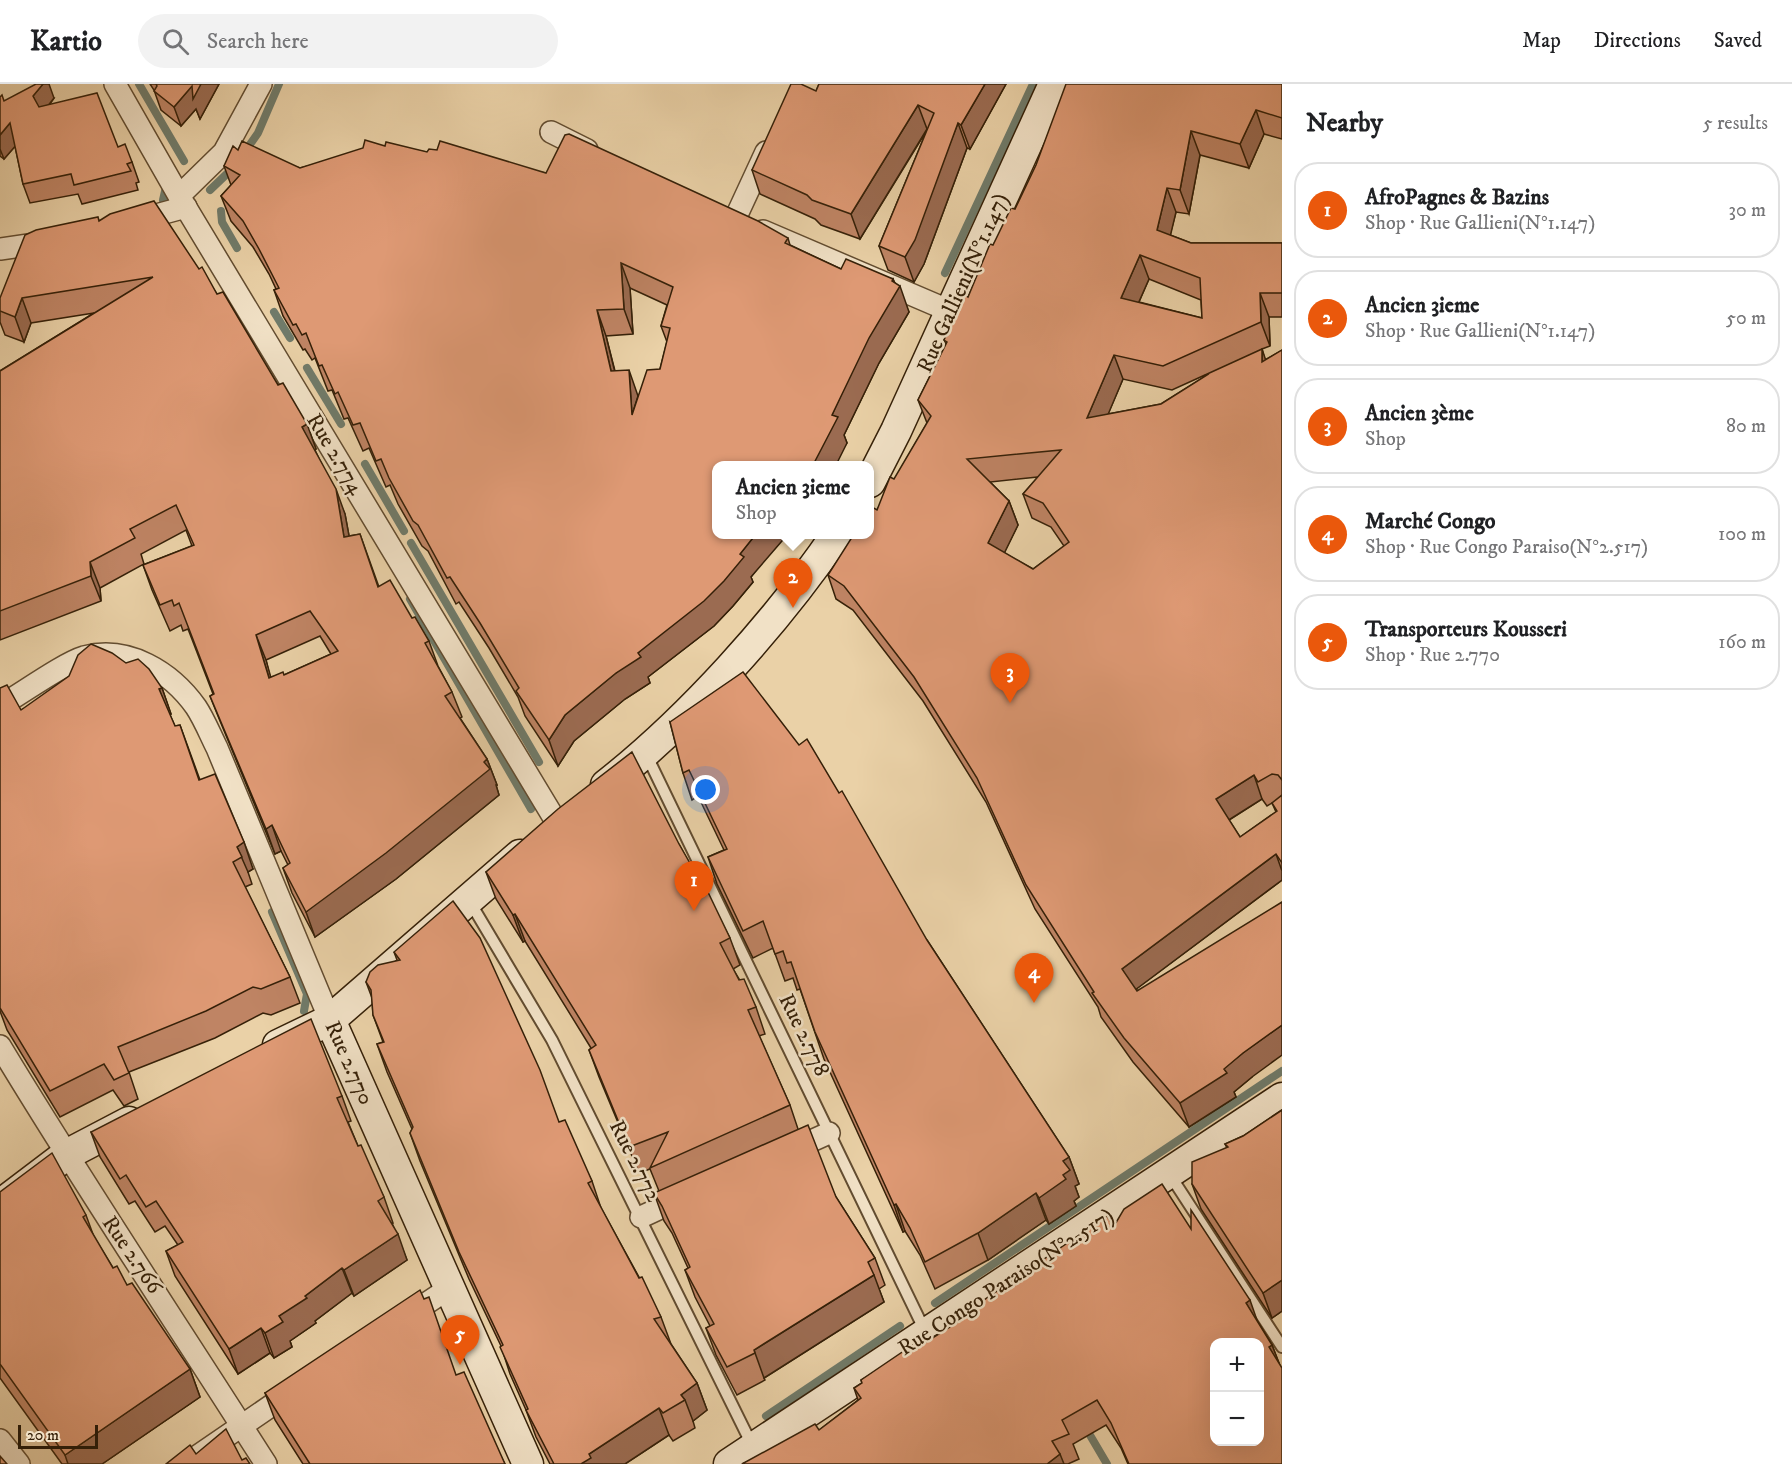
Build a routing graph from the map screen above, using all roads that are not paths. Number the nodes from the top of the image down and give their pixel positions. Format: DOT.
graph roads {
  1 [pos="115,84"];
  2 [pos="261,84"];
  3 [pos="1054,84"];
  4 [pos="551,132"];
  5 [pos="773,137"];
  6 [pos="606,159"];
  7 [pos="182,202"];
  8 [pos="713,209"];
  9 [pos="735,219"];
  10 [pos="110,229"];
  11 [pos="66,240"];
  12 [pos="0,249"];
  13 [pos="950,311"];
  14 [pos="874,474"];
  15 [pos="833,539"];
  16 [pos="0,706"];
  17 [pos="646,753"];
  18 [pos="572,811"];
  19 [pos="468,899"];
  20 [pos="330,1020"];
  21 [pos="0,1046"];
  22 [pos="249,1060"];
  23 [pos="1282,1098"];
  24 [pos="151,1110"];
  25 [pos="829,1133"];
  26 [pos="66,1155"];
  27 [pos="766,1161"];
  28 [pos="1170,1175"];
  29 [pos="704,1189"];
  30 [pos="0,1205"];
  31 [pos="641,1217"];
  32 [pos="448,1289"];
  33 [pos="389,1328"];
  34 [pos="926,1333"];
  35 [pos="1282,1347"];
  36 [pos="310,1380"];
  37 [pos="241,1425"];
  38 [pos="0,1440"];
  39 [pos="759,1456"];
  40 [pos="19,1464"];
  41 [pos="186,1464"];
  42 [pos="266,1464"];
  43 [pos="528,1464"];
  44 [pos="729,1464"];
  1 -- 7 [label="street, Rue 2.774"];
  2 -- 7 [label="street"];
  3 -- 13 [label="main road, Rue Gallieni(N°1.147)"];
  4 -- 6 [label="street"];
  5 -- 9 [label="street"];
  7 -- 10 [label="street"];
  7 -- 18 [label="street, Rue 2.774"];
  8 -- 9 [label="street"];
  9 -- 13 [label="street"];
  11 -- 12 [label="street"];
  13 -- 14 [label="main road, Rue Gallieni(N°1.147)"];
  15 -- 17 [label="main road"];
  16 -- 20 [label="street, Rue 2.770"];
  17 -- 18 [label="main road"];
  17 -- 25 [label="lane, Rue 2.778"];
  18 -- 19 [label="main road"];
  19 -- 20 [label="main road"];
  19 -- 31 [label="lane, Rue 2.772"];
  20 -- 22 [label="main road"];
  20 -- 32 [label="main road, Rue 2.770"];
  21 -- 26 [label="street, Rue 2.766"];
  23 -- 28 [label="main road, Rue Congo Paraiso(N°2.517)"];
  24 -- 26 [label="main road"];
  25 -- 27 [label="street"];
  25 -- 34 [label="lane, Rue 2.778"];
  26 -- 30 [label="main road"];
  26 -- 37 [label="street, Rue 2.766"];
  28 -- 34 [label="main road, Rue Congo Paraiso(N°2.517)"];
  28 -- 35 [label="lane"];
  29 -- 31 [label="street"];
  31 -- 39 [label="lane, Rue 2.772"];
  32 -- 33 [label="street"];
  32 -- 43 [label="main road, Rue 2.770"];
  34 -- 39 [label="main road, Rue Congo Paraiso(N°2.517)"];
  36 -- 37 [label="street"];
  37 -- 41 [label="street"];
  37 -- 42 [label="street, Rue 2.766"];
  38 -- 40 [label="street"];
  39 -- 44 [label="main road, Rue Congo Paraiso(N°2.517)"];
}
